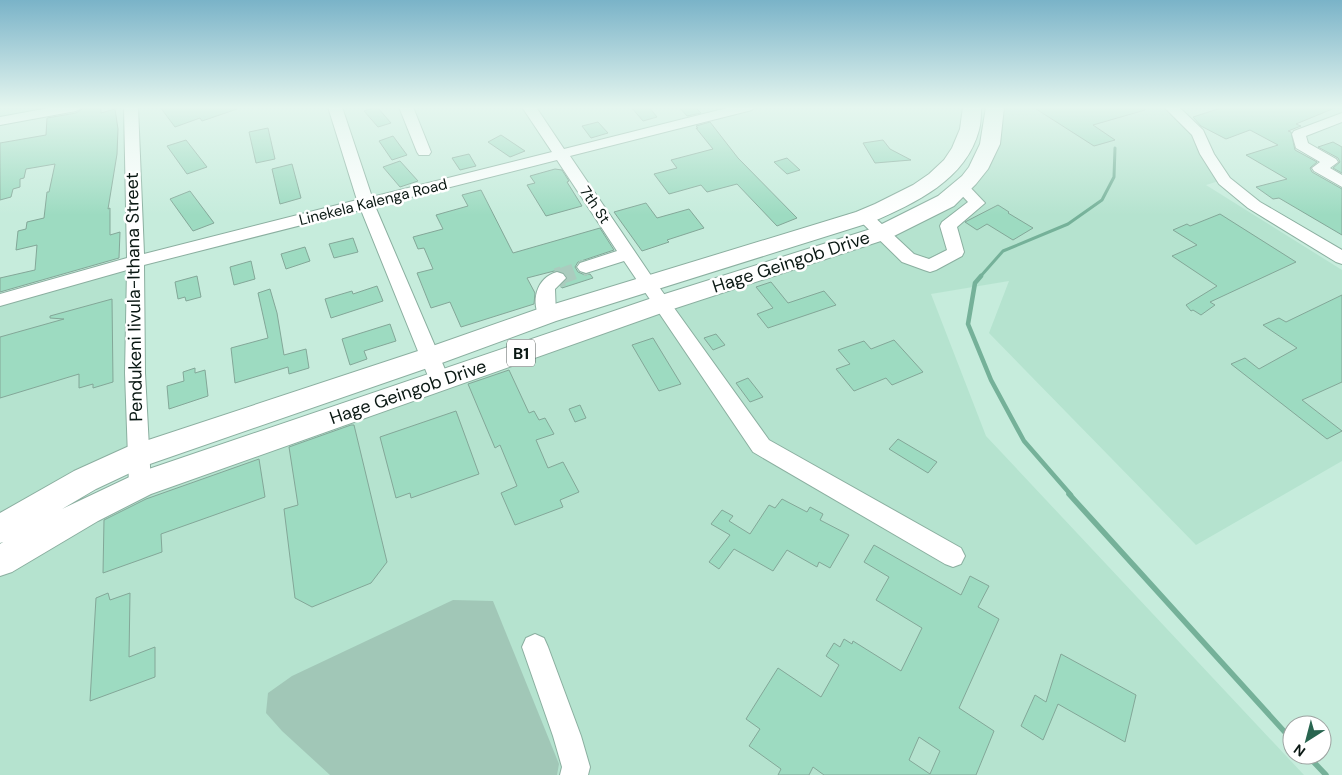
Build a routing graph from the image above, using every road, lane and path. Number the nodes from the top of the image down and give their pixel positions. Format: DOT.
graph roads {
  1 [pos="132,143"];
  2 [pos="347,143"];
  3 [pos="420,143"];
  4 [pos="554,143"];
  5 [pos="608,143"];
  6 [pos="965,143"];
  7 [pos="977,143"];
  8 [pos="1202,143"];
  9 [pos="1301,143"];
  10 [pos="424,152"];
  11 [pos="562,155"];
  12 [pos="1336,160"];
  13 [pos="1342,182"];
  14 [pos="962,187"];
  15 [pos="366,203"];
  16 [pos="873,225"];
  17 [pos="627,254"];
  18 [pos="1342,258"];
  19 [pos="134,262"];
  20 [pos="586,267"];
  21 [pos="556,278"];
  22 [pos="655,294"];
  23 [pos="0,300"];
  24 [pos="547,315"];
  25 [pos="435,369"];
  26 [pos="137,456"];
  27 [pos="140,485"];
  28 [pos="0,529"];
  29 [pos="953,556"];
  30 [pos="0,561"];
  31 [pos="535,647"];
  32 [pos="574,775"];
  1 -- 19 [label="street, Pendukeni Iivula-Ithana Street"];
  2 -- 15 [label="street"];
  3 -- 10 [label="street"];
  4 -- 11 [label="street, 7th St"];
  5 -- 11 [label="street, Linekela Kalenga Road"];
  6 -- 16 [label="highway, Hage Geingob Drive / B1"];
  7 -- 14 [label="highway, Hage Geingob Drive / B1"];
  8 -- 18 [label="street"];
  9 -- 12 [label="street"];
  11 -- 15 [label="street, Linekela Kalenga Road"];
  11 -- 17 [label="street, 7th St"];
  12 -- 13 [label="street"];
  14 -- 16 [label="highway, Hage Geingob Drive / B1"];
  14 -- 16 [label="street"];
  15 -- 19 [label="street, Linekela Kalenga Road"];
  15 -- 25 [label="street"];
  16 -- 22 [label="highway, Hage Geingob Drive / B1"];
  17 -- 20 [label="street"];
  17 -- 22 [label="street, 7th St"];
  19 -- 23 [label="street, Linekela Kalenga Road"];
  19 -- 26 [label="street, Pendukeni Iivula-Ithana Street"];
  21 -- 24 [label="street"];
  22 -- 24 [label="highway, Hage Geingob Drive / B1"];
  22 -- 25 [label="highway, Hage Geingob Drive / B1"];
  22 -- 29 [label="street, 7th St"];
  24 -- 25 [label="highway, Hage Geingob Drive / B1"];
  25 -- 26 [label="highway, Hage Geingob Drive / B1"];
  25 -- 27 [label="highway, Hage Geingob Drive / B1"];
  26 -- 27 [label="street, Pendukeni Iivula-Ithana Street"];
  26 -- 28 [label="highway, Hage Geingob Drive / B1"];
  27 -- 30 [label="highway, Hage Geingob Drive / B1"];
  31 -- 32 [label="street"];
}
